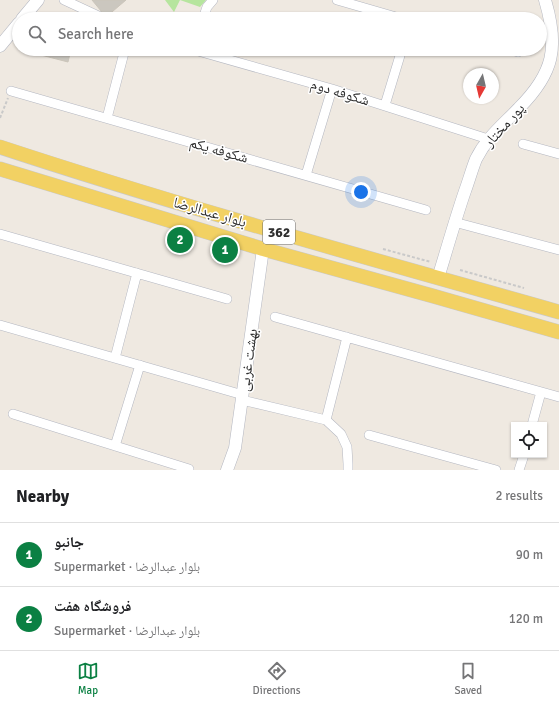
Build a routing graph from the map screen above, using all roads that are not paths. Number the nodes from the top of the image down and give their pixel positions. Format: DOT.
graph roads {
  1 [pos="38,0"];
  2 [pos="64,0"];
  3 [pos="213,0"];
  4 [pos="337,0"];
  5 [pos="545,0"];
  6 [pos="28,12"];
  7 [pos="90,12"];
  8 [pos="205,12"];
  9 [pos="379,12"];
  10 [pos="12,31"];
  11 [pos="0,46"];
  12 [pos="123,56"];
  13 [pos="217,56"];
  14 [pos="400,56"];
  15 [pos="332,89"];
  16 [pos="11,91"];
  17 [pos="385,105"];
  18 [pos="107,118"];
  19 [pos="488,139"];
  20 [pos="523,144"];
  21 [pos="0,147"];
  22 [pos="559,154"];
  23 [pos="0,169"];
  24 [pos="306,176"];
  25 [pos="426,210"];
  26 [pos="454,222"];
  27 [pos="269,229"];
  28 [pos="0,234"];
  29 [pos="263,249"];
  30 [pos="559,250"];
  31 [pos="137,273"];
  32 [pos="438,278"];
  33 [pos="227,300"];
  34 [pos="559,312"];
  35 [pos="275,317"];
  36 [pos="0,325"];
  37 [pos="559,332"];
  38 [pos="347,337"];
  39 [pos="115,358"];
  40 [pos="140,365"];
  41 [pos="541,392"];
  42 [pos="242,397"];
  43 [pos="559,397"];
  44 [pos="13,414"];
  45 [pos="326,420"];
  46 [pos="533,422"];
  47 [pos="369,435"];
  48 [pos="115,446"];
  49 [pos="523,458"];
  50 [pos="189,469"];
  51 [pos="227,470"];
  52 [pos="348,470"];
  53 [pos="496,470"];
  54 [pos="519,470"];
  1 -- 6 [label="main road"];
  2 -- 7 [label="street"];
  3 -- 8 [label="street"];
  4 -- 9 [label="street"];
  5 -- 19 [label="main road, پور مختار"];
  10 -- 11 [label="main road"];
  12 -- 18 [label="street"];
  13 -- 15 [label="street, شکوفه دوم"];
  14 -- 17 [label="street"];
  15 -- 17 [label="street, شکوفه دوم"];
  15 -- 24 [label="street"];
  16 -- 18 [label="street, شکوفه یکم"];
  17 -- 19 [label="street, شکوفه دوم"];
  18 -- 24 [label="street, شکوفه یکم"];
  19 -- 26 [label="main road, پور مختار"];
  20 -- 22 [label="street"];
  21 -- 27 [label="main road, بلوار عبدالرضا / 362"];
  23 -- 29 [label="main road, بلوار عبدالرضا / 362"];
  24 -- 25 [label="street, شکوفه یکم"];
  26 -- 30 [label="street"];
  26 -- 32 [label="main road, پور مختار"];
  27 -- 29 [label="main road"];
  27 -- 32 [label="main road, بلوار عبدالرضا / 362"];
  28 -- 31 [label="street"];
  29 -- 37 [label="main road, بلوار عبدالرضا / 362"];
  29 -- 42 [label="main road, بهشت غربی"];
  31 -- 33 [label="street"];
  31 -- 39 [label="street"];
  32 -- 34 [label="main road, بلوار عبدالرضا / 362"];
  35 -- 38 [label="street"];
  36 -- 39 [label="street"];
  38 -- 41 [label="street"];
  38 -- 45 [label="street"];
  39 -- 40 [label="street"];
  40 -- 42 [label="street"];
  40 -- 48 [label="street"];
  41 -- 43 [label="street"];
  41 -- 46 [label="street"];
  42 -- 45 [label="street"];
  42 -- 51 [label="main road, بهشت غربی"];
  44 -- 48 [label="street"];
  45 -- 52 [label="street"];
  47 -- 53 [label="street"];
  48 -- 50 [label="street"];
  49 -- 54 [label="street"];
}
